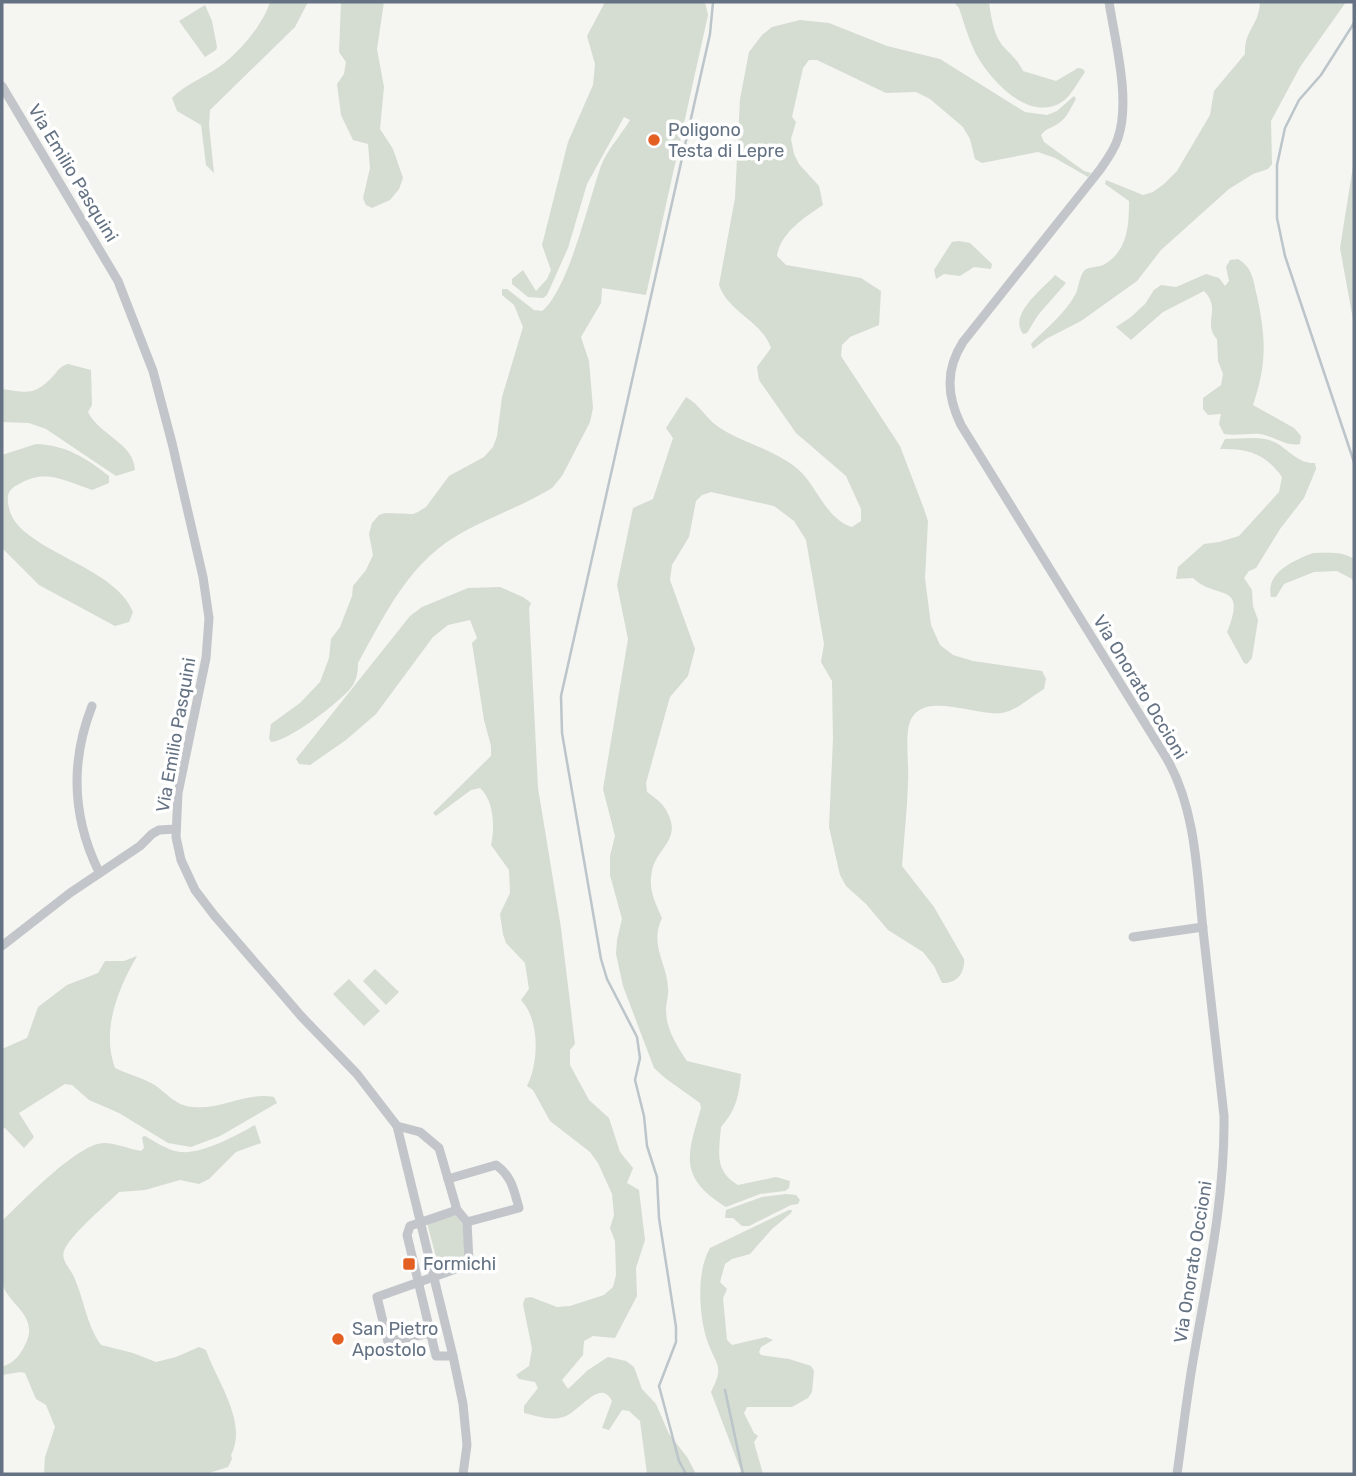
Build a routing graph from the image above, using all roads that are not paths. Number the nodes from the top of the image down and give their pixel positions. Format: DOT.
graph roads {
  1 [pos="1109,2"];
  2 [pos="2,86"];
  3 [pos="92,706"];
  4 [pos="176,830"];
  5 [pos="99,872"];
  6 [pos="1203,927"];
  7 [pos="1133,937"];
  8 [pos="2,946"];
  9 [pos="397,1126"];
  10 [pos="448,1179"];
  11 [pos="457,1210"];
  12 [pos="421,1221"];
  13 [pos="467,1222"];
  14 [pos="433,1276"];
  15 [pos="417,1283"];
  16 [pos="430,1333"];
  17 [pos="453,1356"];
  18 [pos="463,1474"];
  19 [pos="1177,1474"];
  1 -- 6 [label="street, Via Onorato Occioni"];
  2 -- 4 [label="street, Via Emilio Pasquini"];
  3 -- 5 [label="street"];
  4 -- 5 [label="street"];
  4 -- 9 [label="street, Via Emilio Pasquini"];
  5 -- 8 [label="street"];
  6 -- 7 [label="street"];
  6 -- 19 [label="street, Via Onorato Occioni"];
  9 -- 10 [label="street"];
  9 -- 12 [label="street, Via Emilio Pasquini"];
  10 -- 11 [label="street"];
  10 -- 13 [label="street"];
  11 -- 12 [label="street"];
  11 -- 13 [label="street"];
  12 -- 14 [label="street, Via Emilio Pasquini"];
  12 -- 15 [label="street"];
  13 -- 14 [label="street"];
  14 -- 15 [label="street"];
  14 -- 17 [label="street, Via Emilio Pasquini"];
  15 -- 16 [label="street"];
  15 -- 16 [label="street"];
  16 -- 17 [label="street"];
  17 -- 18 [label="street, Via Emilio Pasquini"];
}
